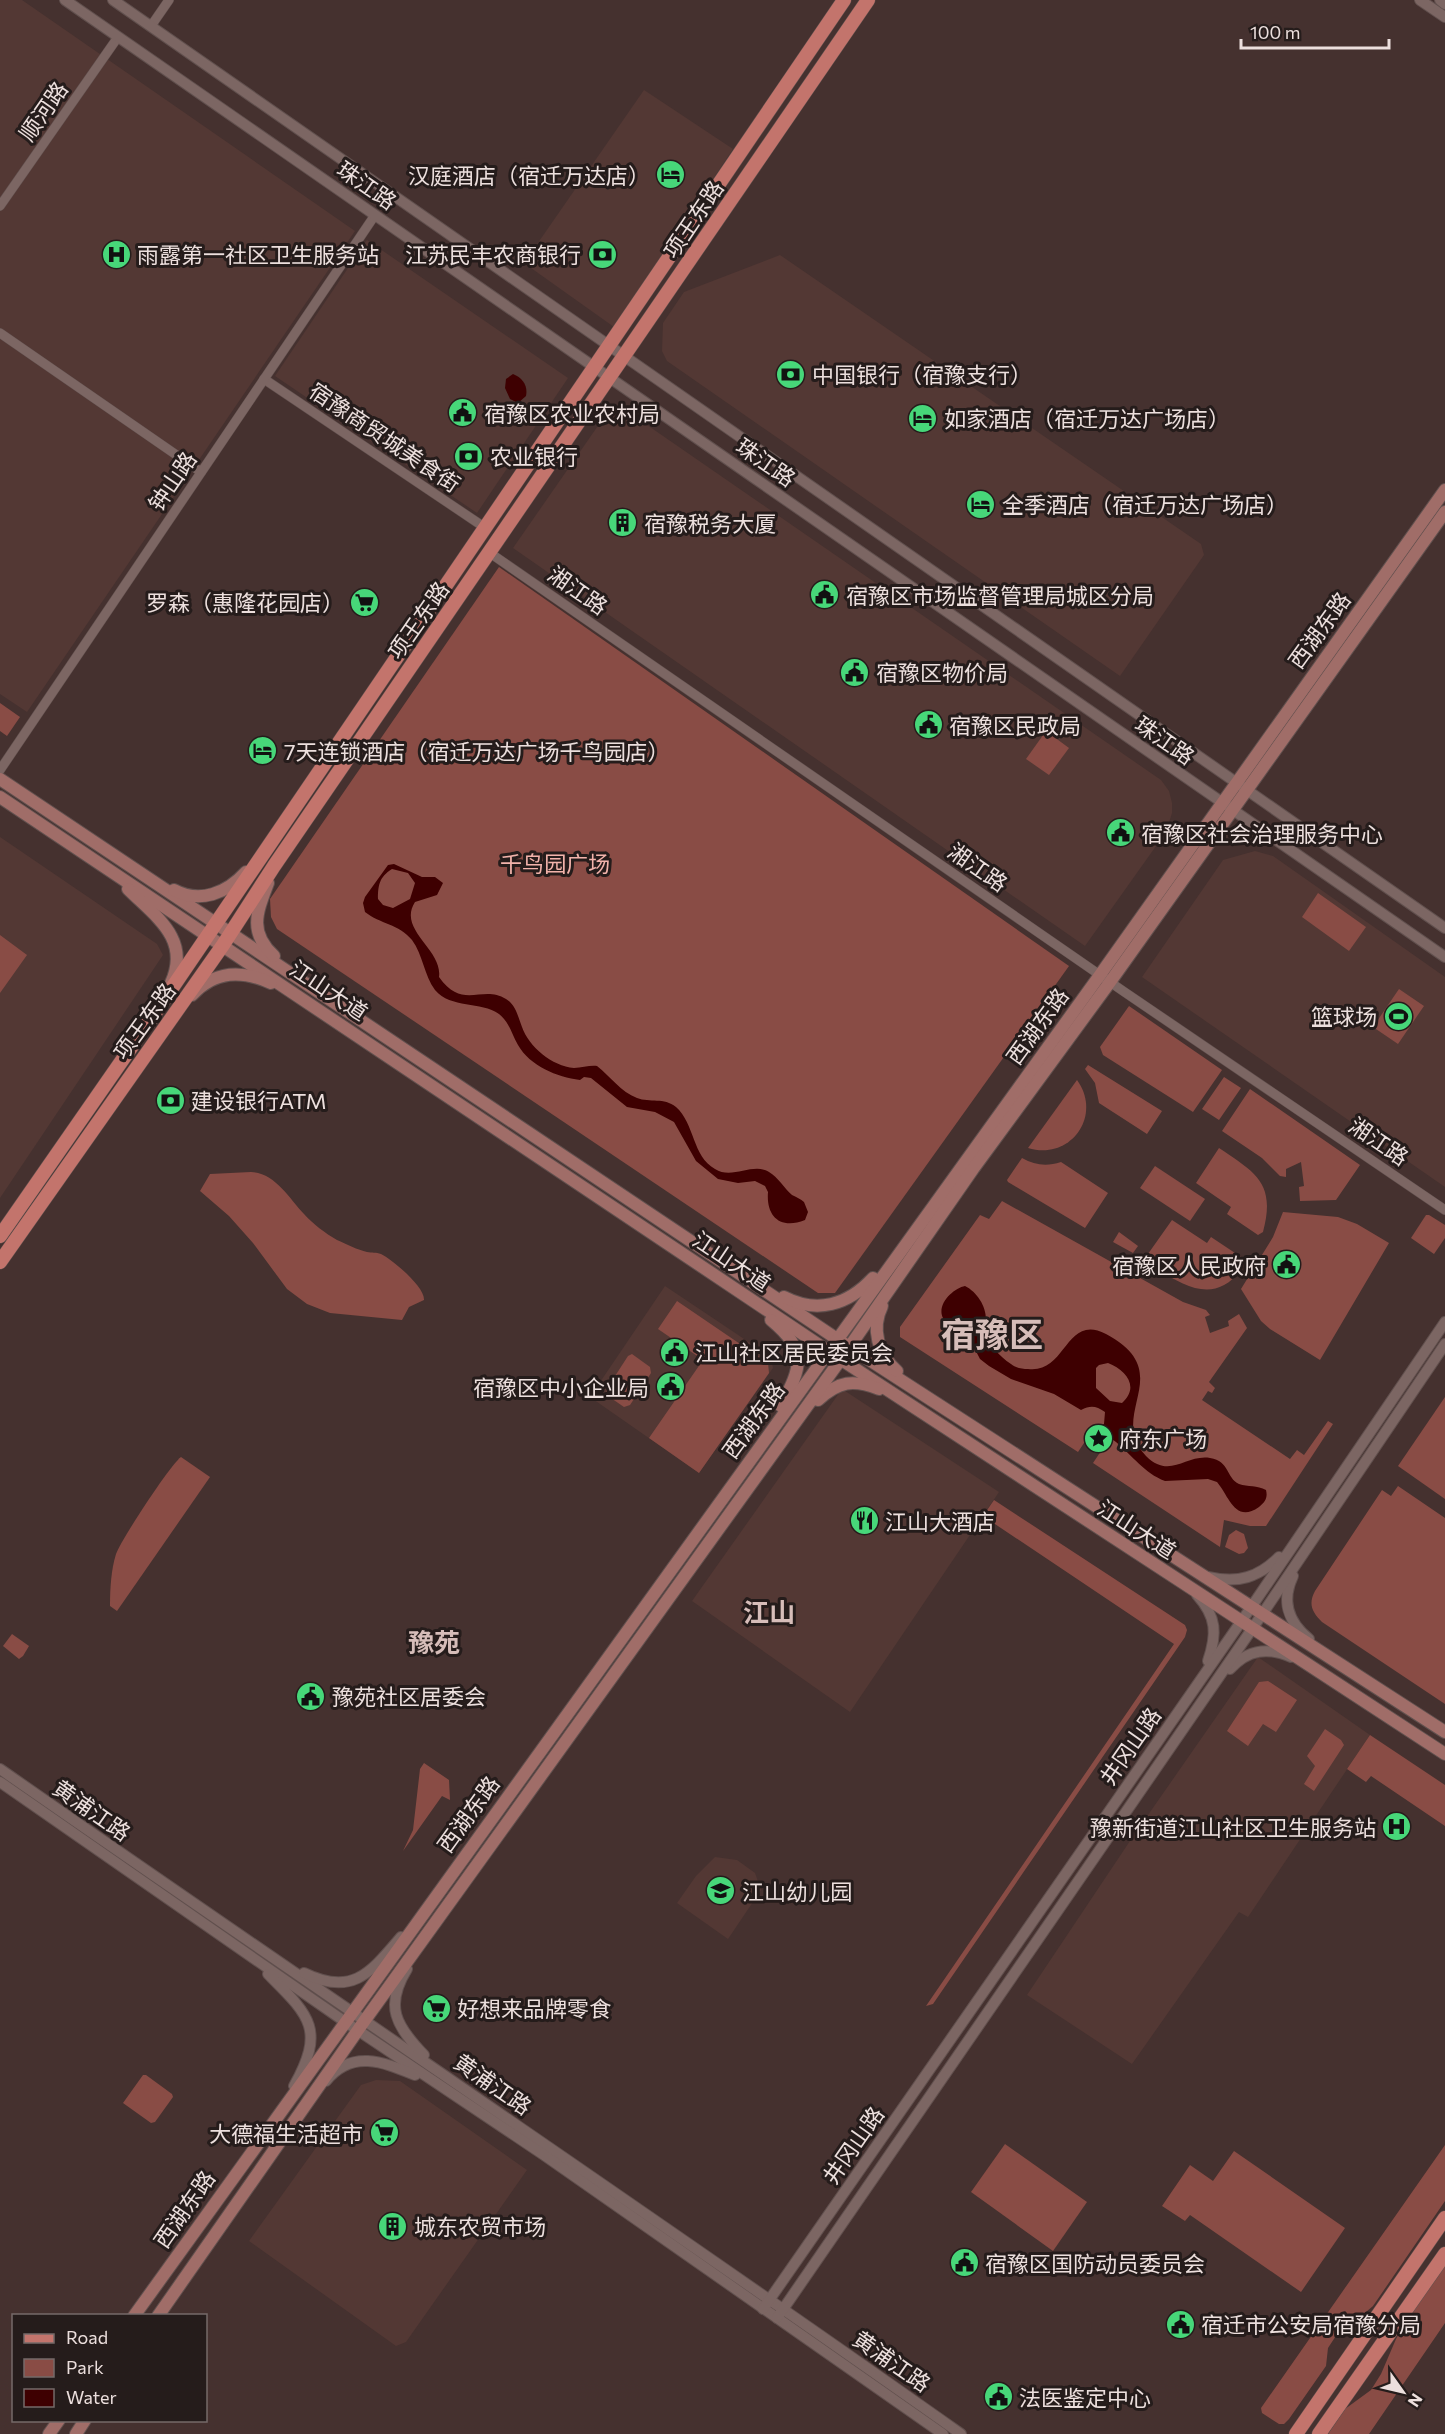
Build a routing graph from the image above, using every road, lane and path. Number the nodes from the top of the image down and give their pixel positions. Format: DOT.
graph roads {
  1 [pos="65,0"];
  2 [pos="112,0"];
  3 [pos="169,0"];
  4 [pos="844,0"];
  5 [pos="868,0"];
  6 [pos="1420,0"];
  7 [pos="1440,0"];
  8 [pos="1445,4"];
  9 [pos="1445,17"];
  10 [pos="151,26"];
  11 [pos="118,37"];
  12 [pos="0,207"];
  13 [pos="375,215"];
  14 [pos="0,333"];
  15 [pos="608,346"];
  16 [pos="624,357"];
  17 [pos="594,368"];
  18 [pos="609,378"];
  19 [pos="264,379"];
  20 [pos="201,472"];
  21 [pos="1445,490"];
  22 [pos="1445,512"];
  23 [pos="484,527"];
  24 [pos="490,553"];
  25 [pos="0,770"];
  26 [pos="0,779"];
  27 [pos="1241,787"];
  28 [pos="0,797"];
  29 [pos="1227,806"];
  30 [pos="114,856"];
  31 [pos="262,856"];
  32 [pos="274,866"];
  33 [pos="108,869"];
  34 [pos="1445,928"];
  35 [pos="212,929"];
  36 [pos="227,939"];
  37 [pos="1445,957"];
  38 [pos="1105,978"];
  39 [pos="308,984"];
  40 [pos="300,996"];
  41 [pos="155,1014"];
  42 [pos="167,1022"];
  43 [pos="1445,1210"];
  44 [pos="0,1236"];
  45 [pos="905,1245"];
  46 [pos="0,1262"];
  47 [pos="748,1279"];
  48 [pos="896,1279"];
  49 [pos="724,1281"];
  50 [pos="1445,1322"];
  51 [pos="837,1339"];
  52 [pos="1445,1344"];
  53 [pos="849,1347"];
  54 [pos="828,1351"];
  55 [pos="841,1359"];
  56 [pos="899,1397"];
  57 [pos="935,1402"];
  58 [pos="763,1442"];
  59 [pos="773,1454"];
  60 [pos="1293,1544"];
  61 [pos="1304,1552"];
  62 [pos="1206,1576"];
  63 [pos="1193,1591"];
  64 [pos="1252,1606"];
  65 [pos="1263,1613"];
  66 [pos="1240,1622"];
  67 [pos="1252,1629"];
  68 [pos="1335,1660"];
  69 [pos="1303,1662"];
  70 [pos="1204,1674"];
  71 [pos="1208,1694"];
  72 [pos="1445,1731"];
  73 [pos="1445,1754"];
  74 [pos="0,1769"];
  75 [pos="0,1782"];
  76 [pos="424,1910"];
  77 [pos="438,1919"];
  78 [pos="249,1948"];
  79 [pos="347,2016"];
  80 [pos="361,2025"];
  81 [pos="443,2074"];
  82 [pos="436,2083"];
  83 [pos="280,2110"];
  84 [pos="296,2119"];
  85 [pos="1445,2218"];
  86 [pos="1445,2254"];
  87 [pos="770,2299"];
  88 [pos="784,2308"];
  89 [pos="763,2309"];
  90 [pos="135,2314"];
  91 [pos="159,2314"];
  92 [pos="777,2318"];
  93 [pos="58,2422"];
  94 [pos="49,2434"];
  95 [pos="943,2434"];
  96 [pos="961,2434"];
  97 [pos="1296,2434"];
  98 [pos="1319,2434"];
  1 -- 11 [label="street, 珠江路"];
  2 -- 10 [label="street, 珠江路"];
  3 -- 10 [label="street"];
  4 -- 15 [label="main road, 项王东路"];
  5 -- 16 [label="main road, 项王东路"];
  6 -- 9 [label="street"];
  7 -- 8 [label="street"];
  10 -- 15 [label="street, 珠江路"];
  11 -- 12 [label="street, 顺河路"];
  11 -- 13 [label="street, 珠江路"];
  13 -- 17 [label="street, 珠江路"];
  13 -- 19 [label="street, 钟山路"];
  14 -- 20 [label="street"];
  15 -- 16 [label="street, 珠江路"];
  15 -- 17 [label="main road, 项王东路"];
  16 -- 18 [label="main road, 项王东路"];
  16 -- 27 [label="street, 珠江路"];
  17 -- 18 [label="street, 珠江路"];
  17 -- 23 [label="main road, 项王东路"];
  18 -- 24 [label="main road, 项王东路"];
  18 -- 29 [label="street, 珠江路"];
  19 -- 20 [label="street, 钟山路"];
  19 -- 23 [label="street, 宿豫商贸城美食街"];
  20 -- 25 [label="street, 钟山路"];
  21 -- 27 [label="main road, 西湖东路"];
  22 -- 27 [label="main road, 西湖东路"];
  23 -- 31 [label="main road, 项王东路"];
  24 -- 32 [label="main road, 项王东路"];
  24 -- 38 [label="street, 湘江路"];
  26 -- 30 [label="main road, 江山大道"];
  27 -- 29 [label="main road, 西湖东路"];
  27 -- 34 [label="street, 珠江路"];
  28 -- 33 [label="main road, 江山大道"];
  29 -- 37 [label="street, 珠江路"];
  29 -- 38 [label="main road, 西湖东路"];
  30 -- 31 [label="main road"];
  30 -- 35 [label="main road, 江山大道"];
  31 -- 35 [label="main road, 项王东路"];
  32 -- 36 [label="main road, 项王东路"];
  32 -- 39 [label="main road"];
  33 -- 35 [label="main road, 江山大道"];
  33 -- 41 [label="main road"];
  35 -- 36 [label="main road, 江山大道"];
  35 -- 41 [label="main road, 项王东路"];
  36 -- 39 [label="main road, 江山大道"];
  36 -- 40 [label="main road, 江山大道"];
  36 -- 42 [label="main road, 项王东路"];
  38 -- 43 [label="street, 湘江路"];
  38 -- 45 [label="main road, 西湖东路"];
  38 -- 48 [label="main road, 西湖东路"];
  39 -- 47 [label="main road, 江山大道"];
  40 -- 42 [label="main road"];
  40 -- 49 [label="main road, 江山大道"];
  41 -- 44 [label="main road, 项王东路"];
  42 -- 46 [label="main road, 项王东路"];
  45 -- 47 [label="main road"];
  45 -- 51 [label="main road, 西湖东路"];
  47 -- 51 [label="main road, 江山大道"];
  48 -- 53 [label="main road, 西湖东路"];
  48 -- 57 [label="main road"];
  49 -- 54 [label="main road, 江山大道"];
  49 -- 58 [label="main road"];
  50 -- 60 [label="street, 井冈山路"];
  51 -- 53 [label="main road, 江山大道"];
  51 -- 54 [label="main road, 西湖东路"];
  52 -- 61 [label="street, 井冈山路"];
  53 -- 55 [label="main road, 西湖东路"];
  53 -- 57 [label="main road, 江山大道"];
  54 -- 55 [label="main road, 江山大道"];
  54 -- 58 [label="main road, 西湖东路"];
  55 -- 56 [label="main road, 江山大道"];
  55 -- 59 [label="main road, 西湖东路"];
  56 -- 59 [label="main road"];
  56 -- 63 [label="main road, 江山大道"];
  57 -- 62 [label="main road, 江山大道"];
  58 -- 76 [label="main road, 西湖东路"];
  59 -- 77 [label="main road, 西湖东路"];
  60 -- 62 [label="street"];
  60 -- 64 [label="street, 井冈山路"];
  61 -- 65 [label="street, 井冈山路"];
  61 -- 68 [label="street"];
  62 -- 64 [label="main road, 江山大道"];
  63 -- 66 [label="main road, 江山大道"];
  63 -- 70 [label="street"];
  64 -- 65 [label="main road, 江山大道"];
  64 -- 66 [label="street, 井冈山路"];
  65 -- 67 [label="street, 井冈山路"];
  65 -- 68 [label="main road, 江山大道"];
  66 -- 67 [label="main road, 江山大道"];
  66 -- 70 [label="street, 井冈山路"];
  67 -- 69 [label="main road, 江山大道"];
  67 -- 71 [label="street, 井冈山路"];
  68 -- 72 [label="main road, 江山大道"];
  69 -- 71 [label="street"];
  69 -- 73 [label="main road, 江山大道"];
  70 -- 87 [label="street, 井冈山路"];
  71 -- 88 [label="street, 井冈山路"];
  74 -- 78 [label="street, 黄浦江路"];
  75 -- 78 [label="street, 黄浦江路"];
  76 -- 78 [label="street"];
  76 -- 79 [label="main road, 西湖东路"];
  77 -- 80 [label="main road, 西湖东路"];
  77 -- 81 [label="street"];
  78 -- 79 [label="street, 黄浦江路"];
  78 -- 83 [label="street"];
  79 -- 80 [label="street, 黄浦江路"];
  79 -- 83 [label="main road, 西湖东路"];
  80 -- 81 [label="street, 黄浦江路"];
  80 -- 82 [label="street, 黄浦江路"];
  80 -- 84 [label="main road, 西湖东路"];
  81 -- 87 [label="street, 黄浦江路"];
  82 -- 84 [label="street"];
  82 -- 89 [label="street, 黄浦江路"];
  83 -- 90 [label="main road, 西湖东路"];
  84 -- 91 [label="main road, 西湖东路"];
  85 -- 97 [label="main road"];
  86 -- 98 [label="main road"];
  87 -- 88 [label="street, 黄浦江路"];
  87 -- 89 [label="street, 井冈山路"];
  88 -- 92 [label="street, 井冈山路"];
  88 -- 96 [label="street, 黄浦江路"];
  89 -- 92 [label="street, 黄浦江路"];
  92 -- 95 [label="street, 黄浦江路"];
  93 -- 94 [label="main road"];
}
